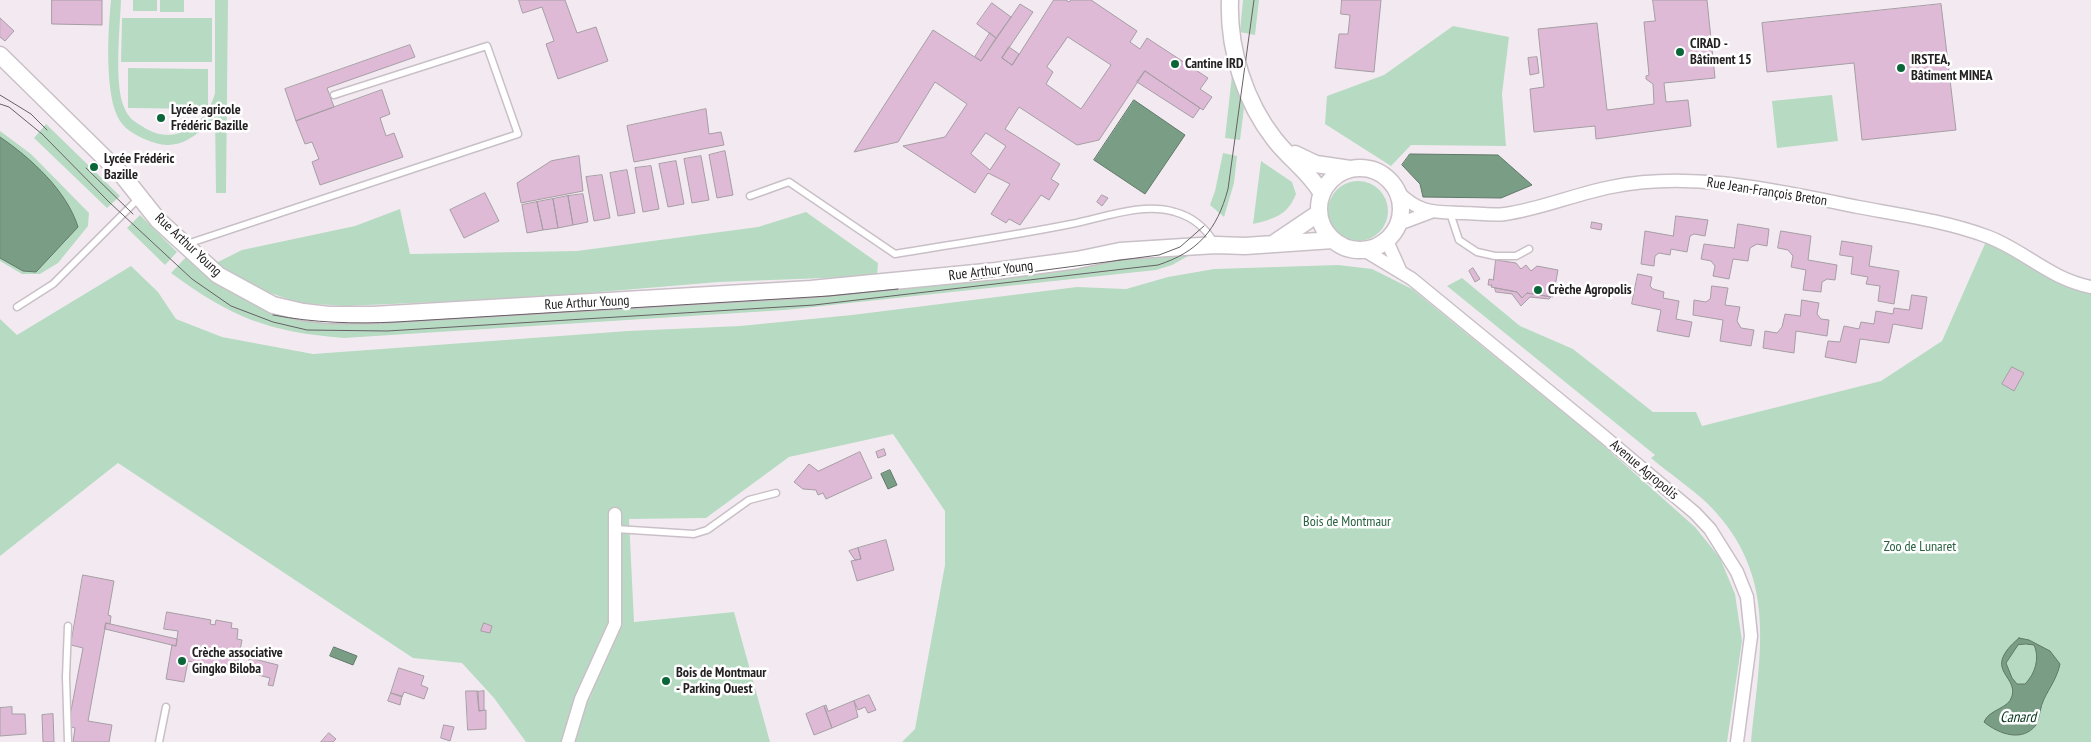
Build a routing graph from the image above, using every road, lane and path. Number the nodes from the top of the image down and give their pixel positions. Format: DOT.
graph roads {
  1 [pos="1230,0"];
  2 [pos="0,55"];
  3 [pos="334,95"];
  4 [pos="1286,150"];
  5 [pos="1350,169"];
  6 [pos="1321,192"];
  7 [pos="1398,192"];
  8 [pos="750,196"];
  9 [pos="140,197"];
  10 [pos="1431,212"];
  11 [pos="1450,212"];
  12 [pos="1319,213"];
  13 [pos="1399,224"];
  14 [pos="1333,240"];
  15 [pos="1387,241"];
  16 [pos="185,245"];
  17 [pos="1216,245"];
  18 [pos="1272,245"];
  19 [pos="1529,249"];
  20 [pos="1364,250"];
  21 [pos="1402,272"];
  22 [pos="2091,287"];
  23 [pos="17,307"];
  24 [pos="776,493"];
  25 [pos="615,514"];
  26 [pos="616,529"];
  27 [pos="68,626"];
  28 [pos="166,707"];
  29 [pos="68,742"];
  30 [pos="159,742"];
  31 [pos="568,742"];
  32 [pos="1737,742"];
  1 -- 4 [label="street"];
  2 -- 9 [label="street, Rue Arthur Young"];
  3 -- 16 [label="lane"];
  4 -- 5 [label="street"];
  4 -- 6 [label="street"];
  5 -- 6 [label="street"];
  5 -- 7 [label="street"];
  6 -- 12 [label="street"];
  7 -- 10 [label="street, Rue Jean-François Breton"];
  7 -- 13 [label="street"];
  8 -- 17 [label="lane"];
  9 -- 16 [label="street, Rue Arthur Young"];
  9 -- 23 [label="lane"];
  10 -- 11 [label="street, Rue Jean-François Breton"];
  10 -- 13 [label="street, Rue Jean-François Breton"];
  11 -- 19 [label="lane"];
  11 -- 22 [label="street, Rue Jean-François Breton"];
  12 -- 14 [label="street"];
  12 -- 18 [label="street"];
  13 -- 15 [label="street"];
  14 -- 18 [label="street, Rue Arthur Young"];
  14 -- 20 [label="street"];
  15 -- 20 [label="street"];
  15 -- 21 [label="street, Avenue Agropolis"];
  16 -- 17 [label="street, Rue Arthur Young"];
  17 -- 18 [label="street, Rue Arthur Young"];
  20 -- 21 [label="street, Avenue Agropolis"];
  21 -- 32 [label="street, Avenue Agropolis"];
  24 -- 26 [label="lane"];
  25 -- 26 [label="street"];
  26 -- 31 [label="street"];
  27 -- 29 [label="lane"];
  28 -- 30 [label="lane"];
}
